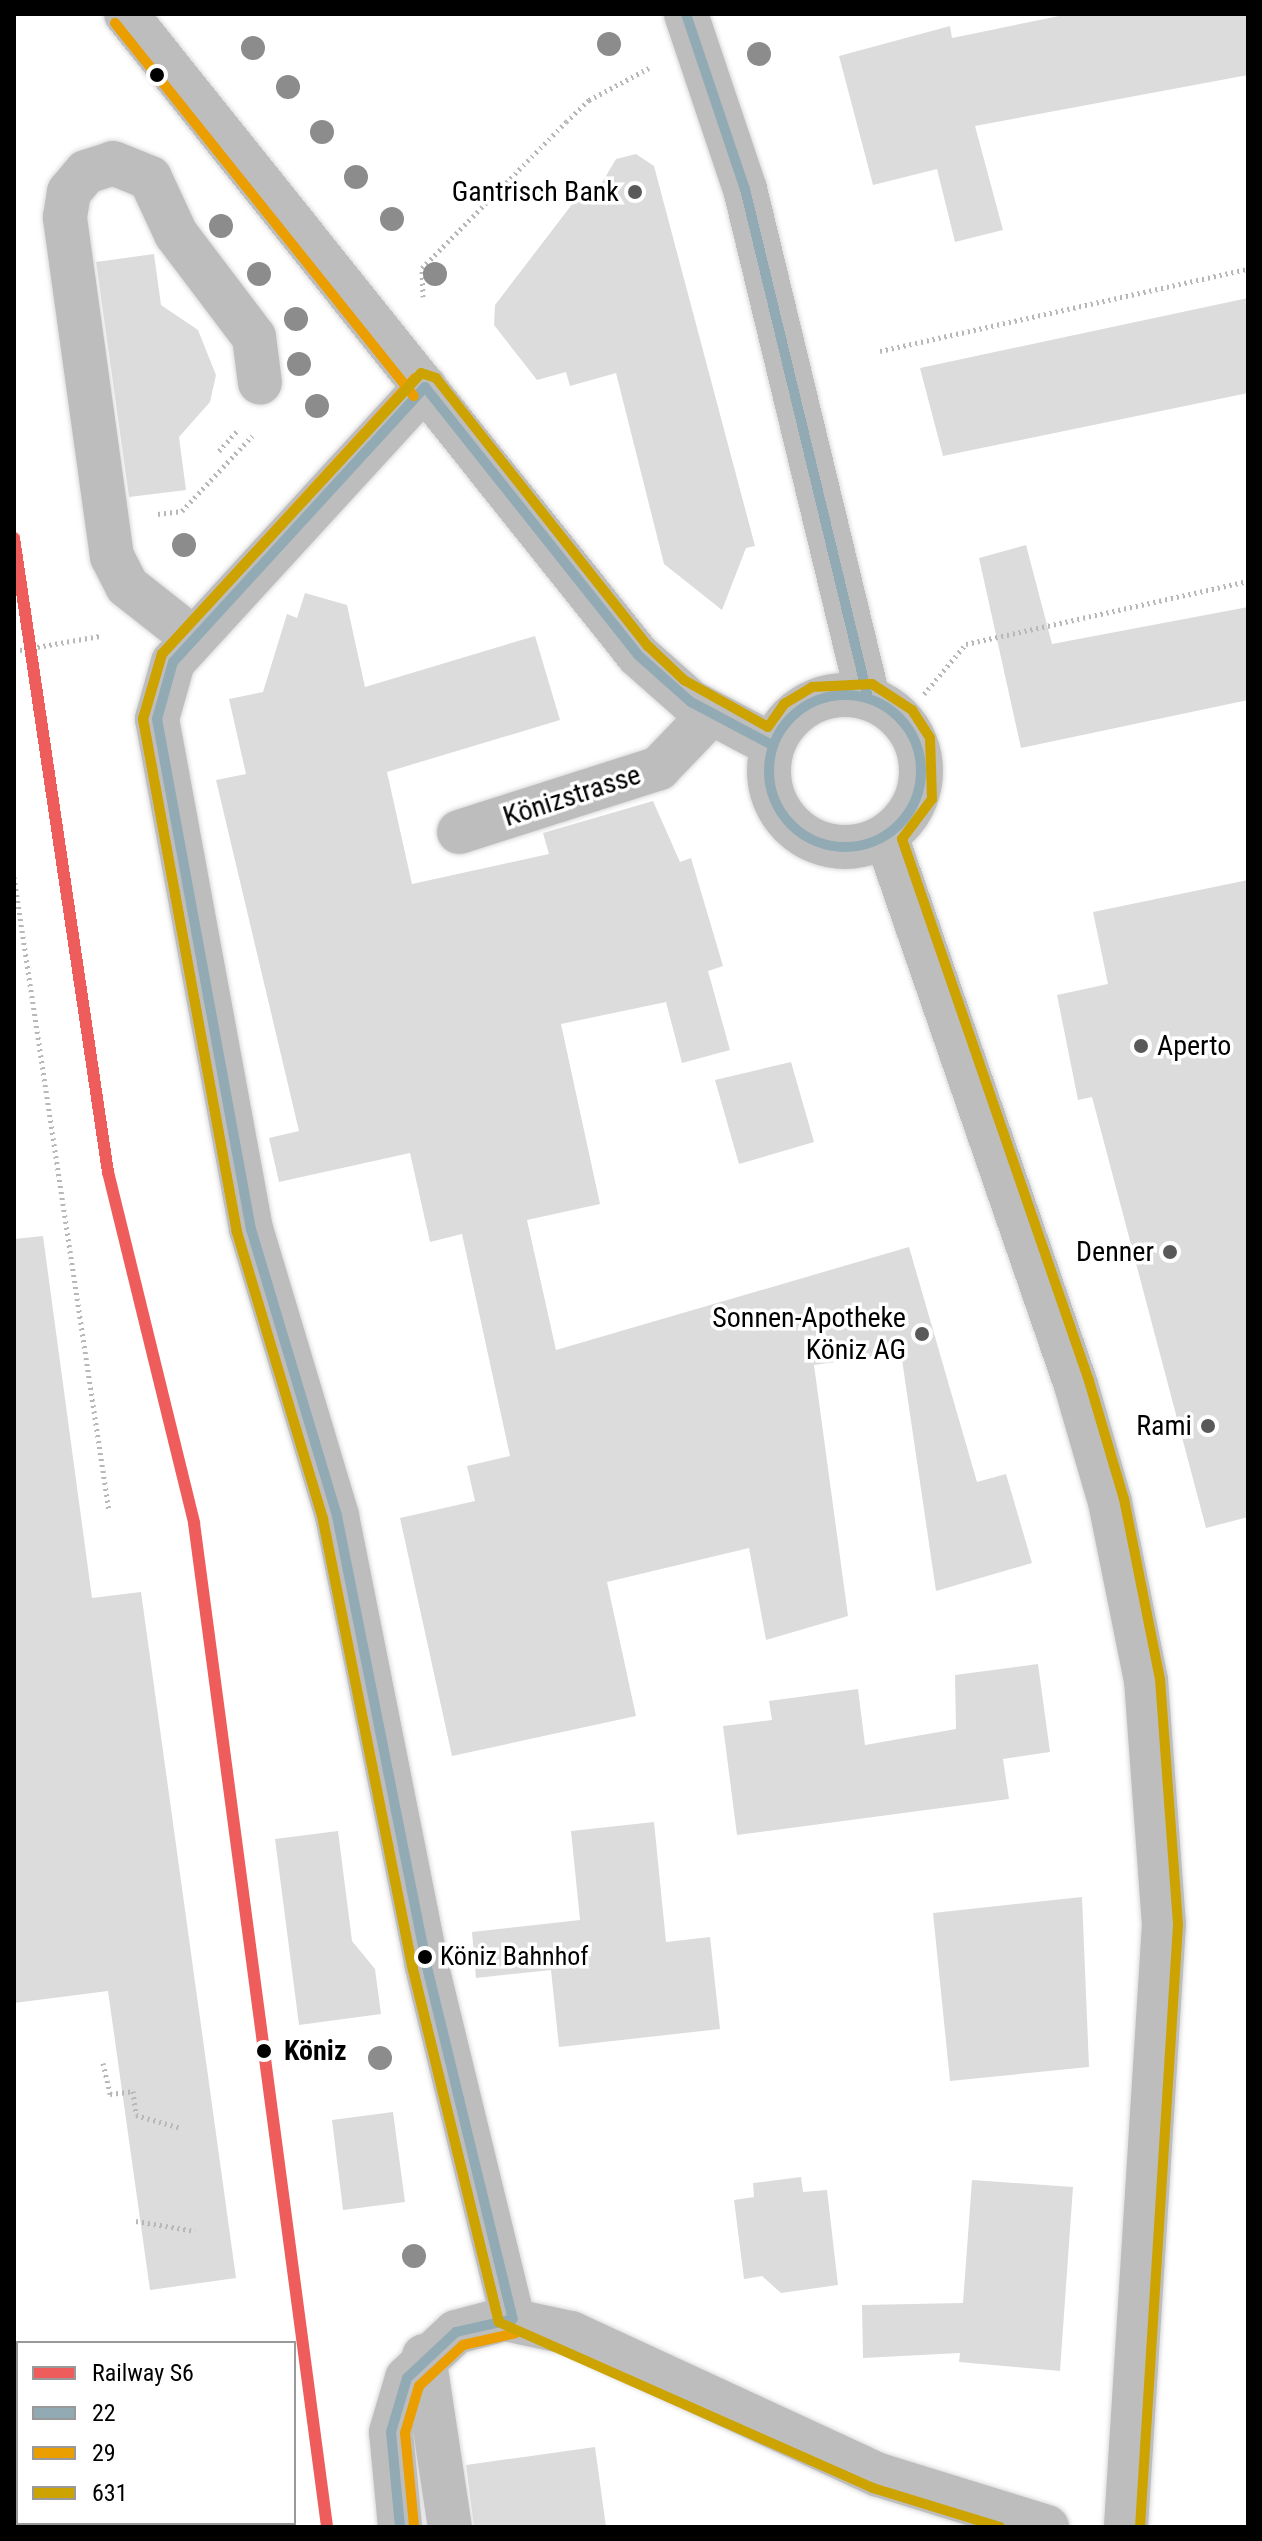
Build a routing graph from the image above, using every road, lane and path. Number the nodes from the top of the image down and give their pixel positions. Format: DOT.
graph roads {
  1 [pos="126,14"];
  2 [pos="692,29"];
  3 [pos="1248,269"];
  4 [pos="880,351"];
  5 [pos="425,387"];
  6 [pos="261,403"];
  7 [pos="236,432"];
  8 [pos="219,451"];
  9 [pos="182,511"];
  10 [pos="1248,581"];
  11 [pos="193,638"];
  12 [pos="885,709"];
  13 [pos="711,714"];
  14 [pos="772,745"];
  15 [pos="459,832"];
  16 [pos="886,836"];
  17 [pos="14,877"];
  18 [pos="109,1511"];
  19 [pos="103,2063"];
  20 [pos="181,2128"];
  21 [pos="136,2221"];
  22 [pos="195,2231"];
  23 [pos="513,2319"];
  24 [pos="424,2356"];
  25 [pos="400,2527"];
  26 [pos="450,2527"];
  27 [pos="1047,2527"];
  28 [pos="1126,2527"];
  1 -- 5 [label="main road"];
  2 -- 5 [label="path"];
  2 -- 12 [label="main road"];
  3 -- 4 [label="path"];
  5 -- 11 [label="main road"];
  5 -- 13 [label="main road"];
  6 -- 9 [label="path"];
  6 -- 11 [label="main road"];
  7 -- 8 [label="path"];
  10 -- 12 [label="path"];
  11 -- 23 [label="main road"];
  12 -- 14 [label="main road"];
  12 -- 16 [label="main road"];
  13 -- 14 [label="main road"];
  13 -- 15 [label="main road, Könizstrasse"];
  14 -- 16 [label="main road"];
  16 -- 28 [label="main road"];
  17 -- 18 [label="path"];
  19 -- 20 [label="path"];
  21 -- 22 [label="path"];
  23 -- 24 [label="main road"];
  23 -- 27 [label="main road"];
  24 -- 25 [label="main road"];
  24 -- 26 [label="main road"];
}
